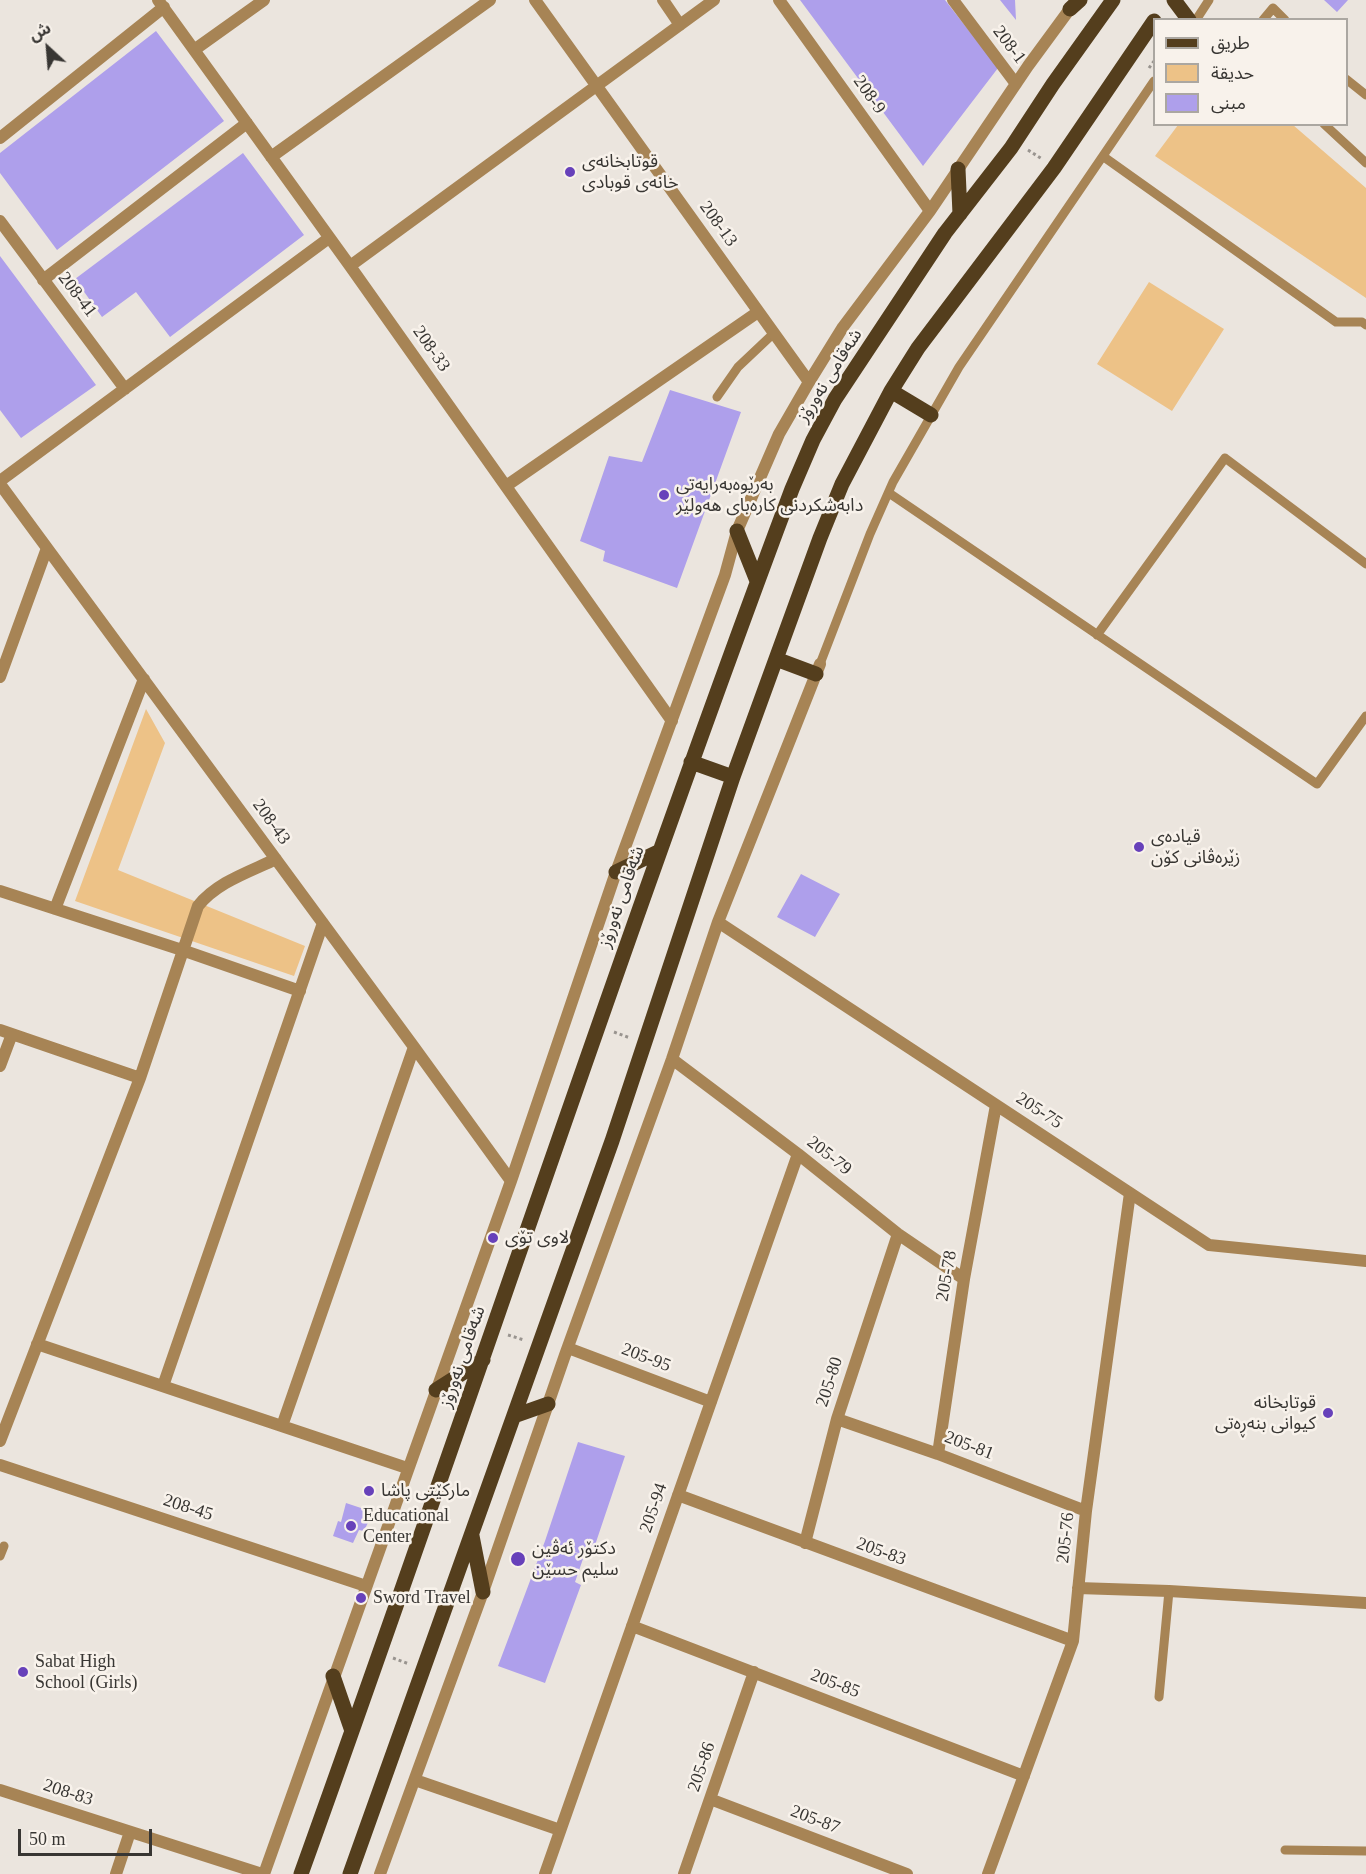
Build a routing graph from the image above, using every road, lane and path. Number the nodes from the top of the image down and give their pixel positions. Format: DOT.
graph roads {
  1 [pos="264,0"];
  2 [pos="490,0"];
  3 [pos="535,0"];
  4 [pos="663,0"];
  5 [pos="714,0"];
  6 [pos="779,0"];
  7 [pos="953,0"];
  8 [pos="1113,0"];
  9 [pos="1168,0"];
  10 [pos="1174,0"];
  11 [pos="1209,0"];
  12 [pos="1075,3"];
  13 [pos="161,4"];
  14 [pos="1156,18"];
  15 [pos="1188,18"];
  16 [pos="1197,18"];
  17 [pos="1265,18"];
  18 [pos="1283,18"];
  19 [pos="1153,23"];
  20 [pos="680,25"];
  21 [pos="194,50"];
  22 [pos="1348,82"];
  23 [pos="1016,84"];
  24 [pos="1153,84"];
  25 [pos="597,86"];
  26 [pos="1366,95"];
  27 [pos="247,123"];
  28 [pos="1326,126"];
  29 [pos="0,138"];
  30 [pos="271,157"];
  31 [pos="1104,157"];
  32 [pos="1366,163"];
  33 [pos="958,169"];
  34 [pos="930,211"];
  35 [pos="960,214"];
  36 [pos="0,221"];
  37 [pos="329,238"];
  38 [pos="350,266"];
  39 [pos="43,280"];
  40 [pos="758,312"];
  41 [pos="1366,325"];
  42 [pos="774,333"];
  43 [pos="809,382"];
  44 [pos="125,389"];
  45 [pos="891,391"];
  46 [pos="717,397"];
  47 [pos="931,415"];
  48 [pos="0,483"];
  49 [pos="506,486"];
  50 [pos="889,493"];
  51 [pos="737,531"];
  52 [pos="47,548"];
  53 [pos="1366,564"];
  54 [pos="758,581"];
  55 [pos="1097,635"];
  56 [pos="776,659"];
  57 [pos="818,669"];
  58 [pos="0,677"];
  59 [pos="144,679"];
  60 [pos="1366,716"];
  61 [pos="672,720"];
  62 [pos="691,762"];
  63 [pos="733,777"];
  64 [pos="658,852"];
  65 [pos="276,859"];
  66 [pos="616,872"];
  67 [pos="0,891"];
  68 [pos="55,909"];
  69 [pos="718,922"];
  70 [pos="323,923"];
  71 [pos="182,950"];
  72 [pos="300,991"];
  73 [pos="598,1025"];
  74 [pos="6,1032"];
  75 [pos="645,1043"];
  76 [pos="414,1047"];
  77 [pos="672,1059"];
  78 [pos="0,1066"];
  79 [pos="140,1078"];
  80 [pos="996,1105"];
  81 [pos="798,1154"];
  82 [pos="511,1181"];
  83 [pos="1130,1193"];
  84 [pos="898,1234"];
  85 [pos="1366,1261"];
  86 [pos="964,1279"];
  87 [pos="494,1330"];
  88 [pos="37,1344"];
  89 [pos="539,1346"];
  90 [pos="568,1348"];
  91 [pos="483,1360"];
  92 [pos="163,1386"];
  93 [pos="436,1390"];
  94 [pos="711,1402"];
  95 [pos="548,1404"];
  96 [pos="514,1416"];
  97 [pos="837,1419"];
  98 [pos="282,1426"];
  99 [pos="0,1441"];
  100 [pos="938,1454"];
  101 [pos="0,1465"];
  102 [pos="407,1468"];
  103 [pos="678,1495"];
  104 [pos="1086,1511"];
  105 [pos="471,1534"];
  106 [pos="805,1543"];
  107 [pos="4,1546"];
  108 [pos="0,1556"];
  109 [pos="366,1586"];
  110 [pos="1078,1588"];
  111 [pos="1169,1591"];
  112 [pos="483,1592"];
  113 [pos="1366,1603"];
  114 [pos="632,1626"];
  115 [pos="1073,1641"];
  116 [pos="380,1653"];
  117 [pos="423,1669"];
  118 [pos="754,1672"];
  119 [pos="333,1676"];
  120 [pos="1159,1697"];
  121 [pos="352,1731"];
  122 [pos="1024,1776"];
  123 [pos="415,1780"];
  124 [pos="0,1790"];
  125 [pos="710,1799"];
  126 [pos="560,1830"];
  127 [pos="130,1832"];
  128 [pos="1285,1850"];
  129 [pos="1366,1851"];
  130 [pos="116,1874"];
  131 [pos="263,1874"];
  132 [pos="301,1874"];
  133 [pos="350,1874"];
  134 [pos="380,1874"];
  135 [pos="545,1874"];
  136 [pos="684,1874"];
  137 [pos="907,1874"];
  138 [pos="988,1874"];
  1 -- 21 [label="street"];
  2 -- 30 [label="street"];
  3 -- 25 [label="street, 208-13"];
  4 -- 20 [label="street"];
  5 -- 20 [label="street"];
  6 -- 34 [label="street, 208-9"];
  7 -- 23 [label="street, 208-1"];
  8 -- 35 [label="main road, شەقامی نەورۆز"];
  9 -- 14 [label="main road"];
  10 -- 15 [label="main road"];
  11 -- 16 [label="lane"];
  12 -- 23 [label="street"];
  13 -- 21 [label="street, 208-33"];
  13 -- 29 [label="street"];
  17 -- 18 [label="lane"];
  19 -- 45 [label="main road"];
  20 -- 25 [label="street"];
  21 -- 27 [label="street, 208-33"];
  22 -- 26 [label="lane"];
  23 -- 33 [label="street"];
  24 -- 31 [label="lane"];
  25 -- 38 [label="street"];
  25 -- 40 [label="street, 208-13"];
  27 -- 30 [label="street, 208-33"];
  27 -- 39 [label="street"];
  28 -- 32 [label="lane"];
  30 -- 37 [label="street, 208-33"];
  31 -- 41 [label="lane"];
  31 -- 47 [label="lane"];
  33 -- 34 [label="street"];
  33 -- 35 [label="main road"];
  34 -- 43 [label="street"];
  35 -- 54 [label="main road, شەقامی نەورۆز"];
  36 -- 39 [label="street, 208-41"];
  37 -- 38 [label="street, 208-33"];
  37 -- 44 [label="street"];
  38 -- 49 [label="street, 208-33"];
  39 -- 44 [label="street, 208-41"];
  40 -- 42 [label="street, 208-13"];
  40 -- 49 [label="street"];
  42 -- 43 [label="street, 208-13"];
  42 -- 46 [label="lane"];
  43 -- 51 [label="street"];
  44 -- 48 [label="street"];
  45 -- 47 [label="main road"];
  45 -- 56 [label="main road"];
  47 -- 50 [label="lane"];
  48 -- 52 [label="street, 208-43"];
  49 -- 61 [label="street, 208-33"];
  50 -- 55 [label="lane"];
  50 -- 57 [label="lane"];
  51 -- 54 [label="main road"];
  51 -- 61 [label="street"];
  52 -- 58 [label="street"];
  52 -- 59 [label="street, 208-43"];
  53 -- 55 [label="lane"];
  54 -- 62 [label="main road, شەقامی نەورۆز"];
  55 -- 60 [label="lane"];
  56 -- 57 [label="main road"];
  56 -- 63 [label="main road"];
  57 -- 69 [label="street"];
  59 -- 65 [label="street, 208-43"];
  59 -- 68 [label="street"];
  61 -- 66 [label="street"];
  62 -- 63 [label="main road"];
  62 -- 64 [label="main road, شەقامی نەورۆز"];
  63 -- 75 [label="main road"];
  64 -- 66 [label="main road"];
  64 -- 73 [label="main road, شەقامی نەورۆز"];
  65 -- 70 [label="street, 208-43"];
  65 -- 71 [label="street"];
  66 -- 82 [label="street"];
  67 -- 68 [label="street"];
  68 -- 71 [label="street"];
  69 -- 77 [label="street"];
  69 -- 80 [label="street, 205-75"];
  70 -- 72 [label="street"];
  70 -- 76 [label="street, 208-43"];
  71 -- 72 [label="street"];
  71 -- 79 [label="street"];
  72 -- 92 [label="street"];
  73 -- 75 [label="path"];
  73 -- 87 [label="main road, شەقامی نەورۆز"];
  74 -- 78 [label="street"];
  74 -- 79 [label="street"];
  75 -- 89 [label="main road"];
  76 -- 82 [label="street, 208-43"];
  76 -- 98 [label="street"];
  77 -- 81 [label="street, 205-79"];
  77 -- 90 [label="street"];
  79 -- 88 [label="street"];
  80 -- 83 [label="street, 205-75"];
  80 -- 86 [label="street, 205-78"];
  81 -- 84 [label="street, 205-79"];
  81 -- 94 [label="street, 205-94"];
  82 -- 93 [label="street"];
  83 -- 85 [label="street, 205-75"];
  83 -- 104 [label="street, 205-76"];
  84 -- 86 [label="street, 205-79"];
  84 -- 97 [label="street, 205-80"];
  86 -- 100 [label="street, 205-78"];
  87 -- 89 [label="path"];
  87 -- 91 [label="main road, شەقامی نەورۆز"];
  88 -- 92 [label="street"];
  88 -- 99 [label="street"];
  89 -- 96 [label="main road"];
  90 -- 94 [label="street, 205-95"];
  90 -- 95 [label="street"];
  91 -- 93 [label="main road"];
  91 -- 116 [label="main road, شەقامی نەورۆز"];
  92 -- 98 [label="street"];
  93 -- 102 [label="street"];
  94 -- 103 [label="street, 205-94"];
  95 -- 96 [label="main road"];
  95 -- 112 [label="street"];
  96 -- 105 [label="main road"];
  97 -- 100 [label="street, 205-81"];
  97 -- 106 [label="street, 205-80"];
  98 -- 102 [label="street"];
  100 -- 104 [label="street, 205-81"];
  101 -- 109 [label="street, 208-45"];
  102 -- 109 [label="street"];
  103 -- 106 [label="street, 205-83"];
  103 -- 114 [label="street, 205-94"];
  104 -- 110 [label="street, 205-76"];
  105 -- 112 [label="main road"];
  105 -- 117 [label="main road"];
  106 -- 115 [label="street, 205-83"];
  107 -- 108 [label="lane"];
  109 -- 119 [label="street"];
  110 -- 111 [label="street"];
  110 -- 115 [label="street, 205-76"];
  111 -- 113 [label="street"];
  111 -- 120 [label="lane"];
  112 -- 123 [label="street"];
  114 -- 118 [label="street, 205-85"];
  114 -- 126 [label="street, 205-94"];
  115 -- 122 [label="street, 205-76"];
  116 -- 117 [label="path"];
  116 -- 121 [label="main road, شەقامی نەورۆز"];
  117 -- 133 [label="main road"];
  118 -- 122 [label="street, 205-85"];
  118 -- 125 [label="street, 205-86"];
  119 -- 121 [label="main road"];
  119 -- 131 [label="street"];
  121 -- 132 [label="main road, شەقامی نەورۆز"];
  122 -- 138 [label="street, 205-76"];
  123 -- 126 [label="street"];
  123 -- 134 [label="street"];
  124 -- 127 [label="street, 208-83"];
  125 -- 136 [label="street, 205-86"];
  125 -- 137 [label="street, 205-87"];
  126 -- 135 [label="street, 205-94"];
  127 -- 130 [label="street"];
  127 -- 131 [label="street, 208-83"];
  128 -- 129 [label="lane"];
}
